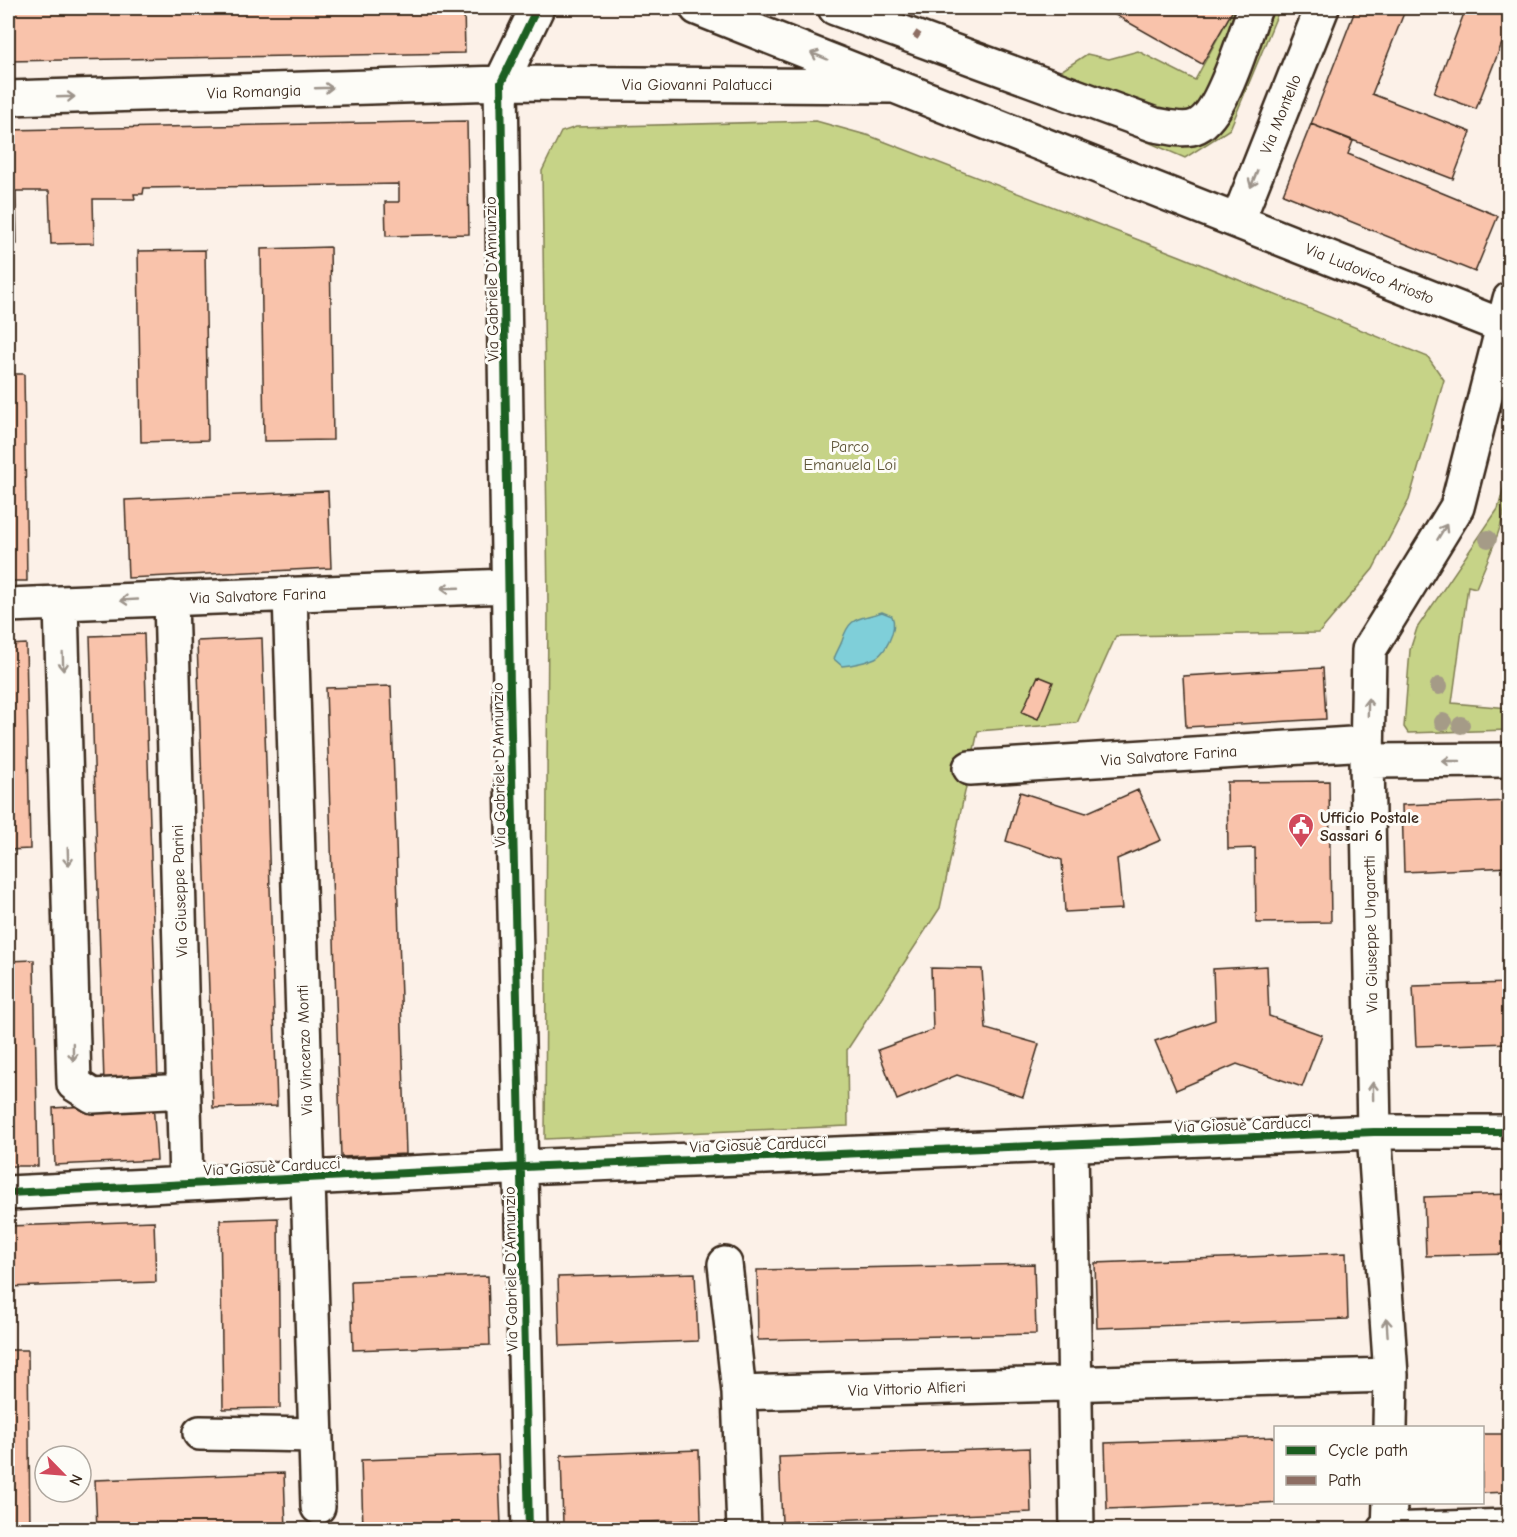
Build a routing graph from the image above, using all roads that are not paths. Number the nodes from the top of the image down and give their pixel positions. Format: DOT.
graph roads {
  1 [pos="537,8"];
  2 [pos="697,8"];
  3 [pos="835,8"];
  4 [pos="1255,8"];
  5 [pos="1322,8"];
  6 [pos="917,35"];
  7 [pos="501,83"];
  8 [pos="892,86"];
  9 [pos="8,98"];
  10 [pos="1238,220"];
  11 [pos="1508,320"];
  12 [pos="508,586"];
  13 [pos="290,594"];
  14 [pos="171,598"];
  15 [pos="61,604"];
  16 [pos="8,605"];
  17 [pos="1367,752"];
  18 [pos="1509,760"];
  19 [pos="970,768"];
  20 [pos="184,1091"];
  21 [pos="1374,1132"];
  22 [pos="1509,1132"];
  23 [pos="1071,1145"];
  24 [pos="521,1167"];
  25 [pos="308,1178"];
  26 [pos="186,1184"];
  27 [pos="8,1193"];
  28 [pos="725,1264"];
  29 [pos="1391,1375"];
  30 [pos="1074,1383"];
  31 [pos="739,1393"];
  32 [pos="1390,1426"];
  33 [pos="200,1433"];
  34 [pos="316,1435"];
  35 [pos="1390,1504"];
  36 [pos="318,1507"];
  37 [pos="1509,1526"];
  38 [pos="1389,1529"];
  39 [pos="1428,1529"];
  40 [pos="529,1530"];
  41 [pos="744,1530"];
  42 [pos="1077,1530"];
  43 [pos="1384,1530"];
  1 -- 7 [label="street, Via Gabriele D'Annunzio"];
  8 -- 2 [label="street, Via Giovanni Palatucci, one-way"];
  3 -- 6 [label="street"];
  4 -- 6 [label="street"];
  5 -- 10 [label="street, Via Montello, one-way"];
  6 -- 8 [label="street"];
  7 -- 8 [label="street, Via Giovanni Palatucci"];
  9 -- 7 [label="street, Via Romangia, one-way"];
  7 -- 12 [label="street, Via Gabriele D'Annunzio"];
  8 -- 10 [label="street, Via Giovanni Palatucci"];
  10 -- 11 [label="street, Via Ludovico Ariosto"];
  17 -- 11 [label="street, Via Giuseppe Ungaretti, one-way"];
  12 -- 13 [label="street, Via Salvatore Farina, one-way"];
  12 -- 24 [label="street, Via Gabriele D'Annunzio"];
  13 -- 14 [label="street, Via Salvatore Farina"];
  13 -- 25 [label="street, Via Vincenzo Monti"];
  14 -- 15 [label="street, Via Salvatore Farina, one-way"];
  14 -- 20 [label="street, Via Giuseppe Parini"];
  15 -- 16 [label="street, Via Salvatore Farina"];
  15 -- 20 [label="street, one-way"];
  18 -- 17 [label="street, Via Salvatore Farina, one-way"];
  17 -- 19 [label="street, Via Salvatore Farina"];
  21 -- 17 [label="street, Via Giuseppe Ungaretti, one-way"];
  20 -- 26 [label="street, Via Giuseppe Parini"];
  21 -- 22 [label="street, Via Giosuè Carducci"];
  21 -- 23 [label="street, Via Giosuè Carducci"];
  29 -- 21 [label="street, Via Giuseppe Ungaretti, one-way"];
  23 -- 24 [label="street, Via Giosuè Carducci"];
  23 -- 30 [label="street"];
  24 -- 25 [label="street, Via Giosuè Carducci"];
  24 -- 40 [label="street, Via Gabriele D'Annunzio"];
  25 -- 26 [label="street, Via Giosuè Carducci"];
  25 -- 34 [label="street, Via Vincenzo Monti"];
  26 -- 27 [label="street, Via Giosuè Carducci"];
  28 -- 31 [label="street"];
  29 -- 30 [label="street, Via Vittorio Alfieri"];
  29 -- 32 [label="street, Via Giuseppe Ungaretti"];
  30 -- 31 [label="street, Via Vittorio Alfieri"];
  30 -- 42 [label="street"];
  31 -- 41 [label="street"];
  33 -- 34 [label="street"];
  34 -- 36 [label="street, Via Vincenzo Monti"];
  35 -- 38 [label="street"];
  37 -- 39 [label="street"];
  38 -- 39 [label="street"];
  38 -- 43 [label="street"];
}
